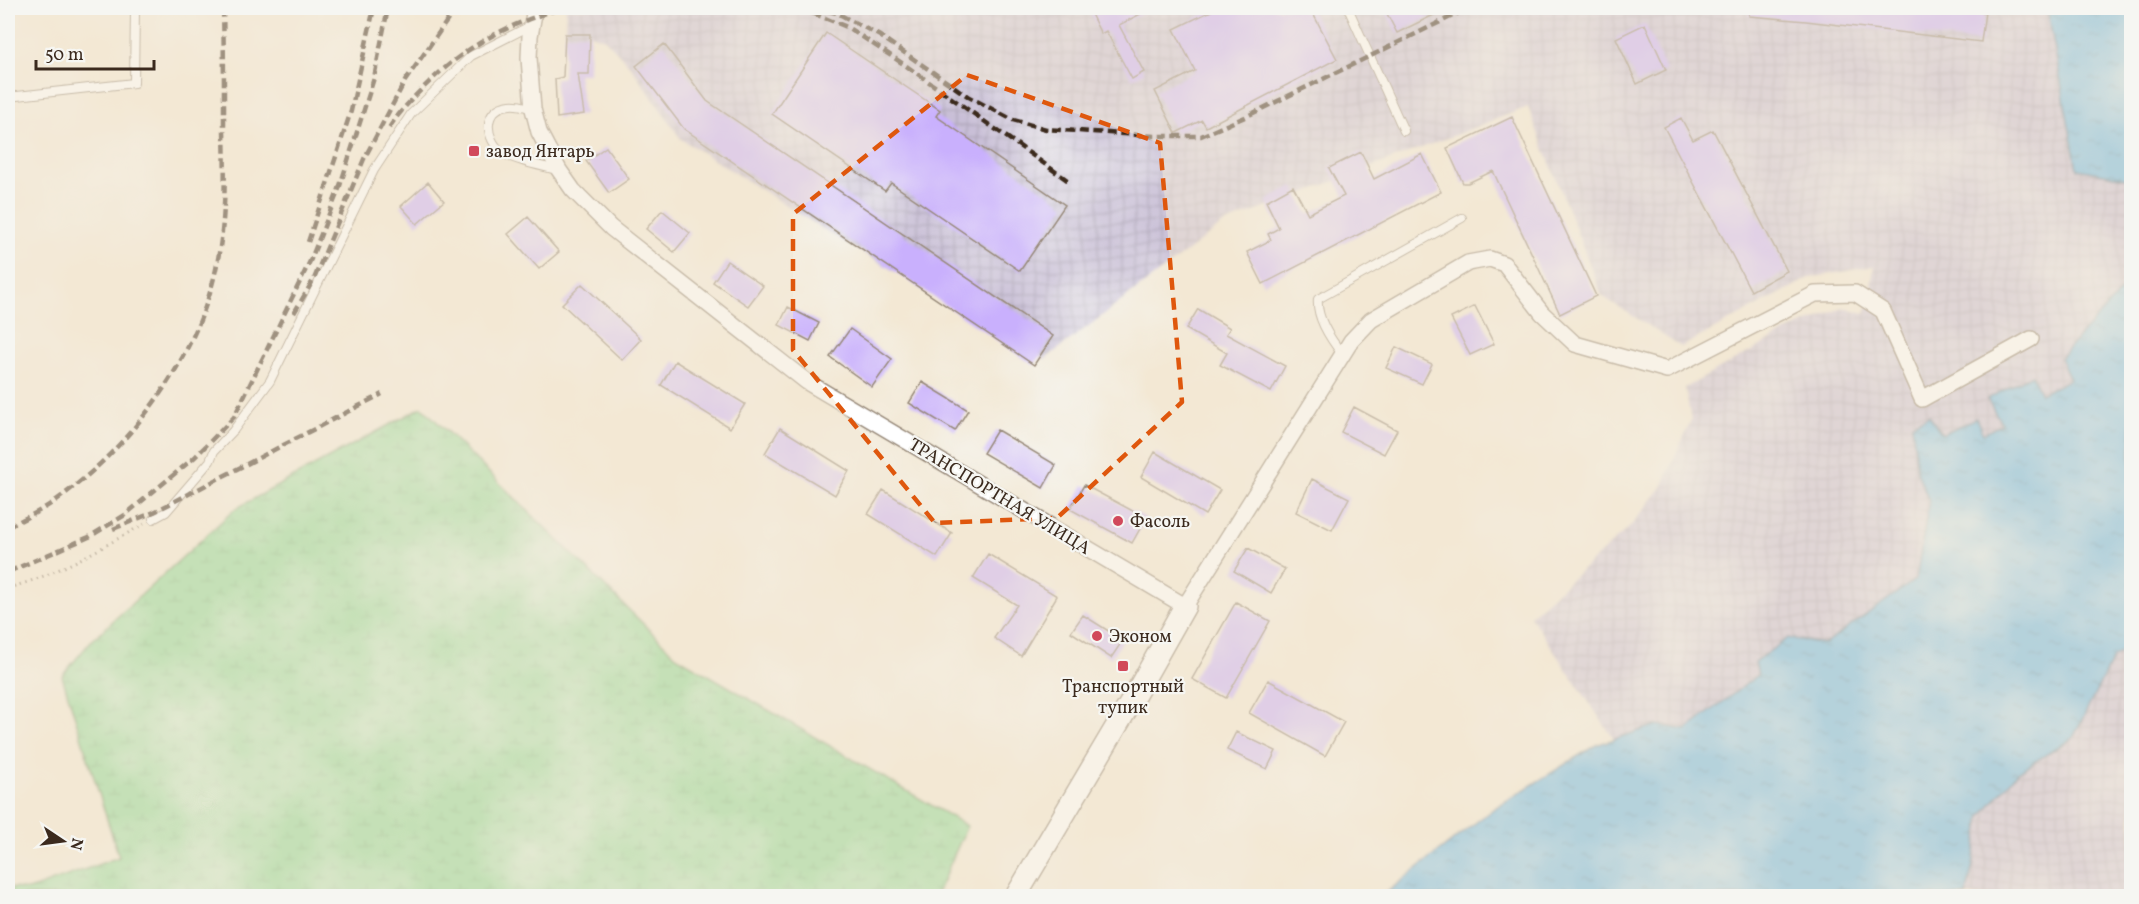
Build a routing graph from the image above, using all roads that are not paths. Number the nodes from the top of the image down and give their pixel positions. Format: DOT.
graph roads {
  1 [pos="135,8"];
  2 [pos="535,8"];
  3 [pos="1348,8"];
  4 [pos="532,25"];
  5 [pos="8,97"];
  6 [pos="533,109"];
  7 [pos="1404,131"];
  8 [pos="559,170"];
  9 [pos="1462,219"];
  10 [pos="2031,339"];
  11 [pos="1342,355"];
  12 [pos="153,519"];
  13 [pos="1185,606"];
  14 [pos="1016,897"];
  1 -- 5 [label="lane"];
  2 -- 4 [label="street"];
  3 -- 7 [label="lane"];
  4 -- 6 [label="street"];
  4 -- 12 [label="lane"];
  6 -- 8 [label="street, ТРАНСПОРТНАЯ УЛИЦА"];
  6 -- 8 [label="lane"];
  8 -- 13 [label="street, ТРАНСПОРТНАЯ УЛИЦА"];
  9 -- 11 [label="lane"];
  10 -- 11 [label="street"];
  11 -- 13 [label="street"];
  13 -- 14 [label="street"];
}
